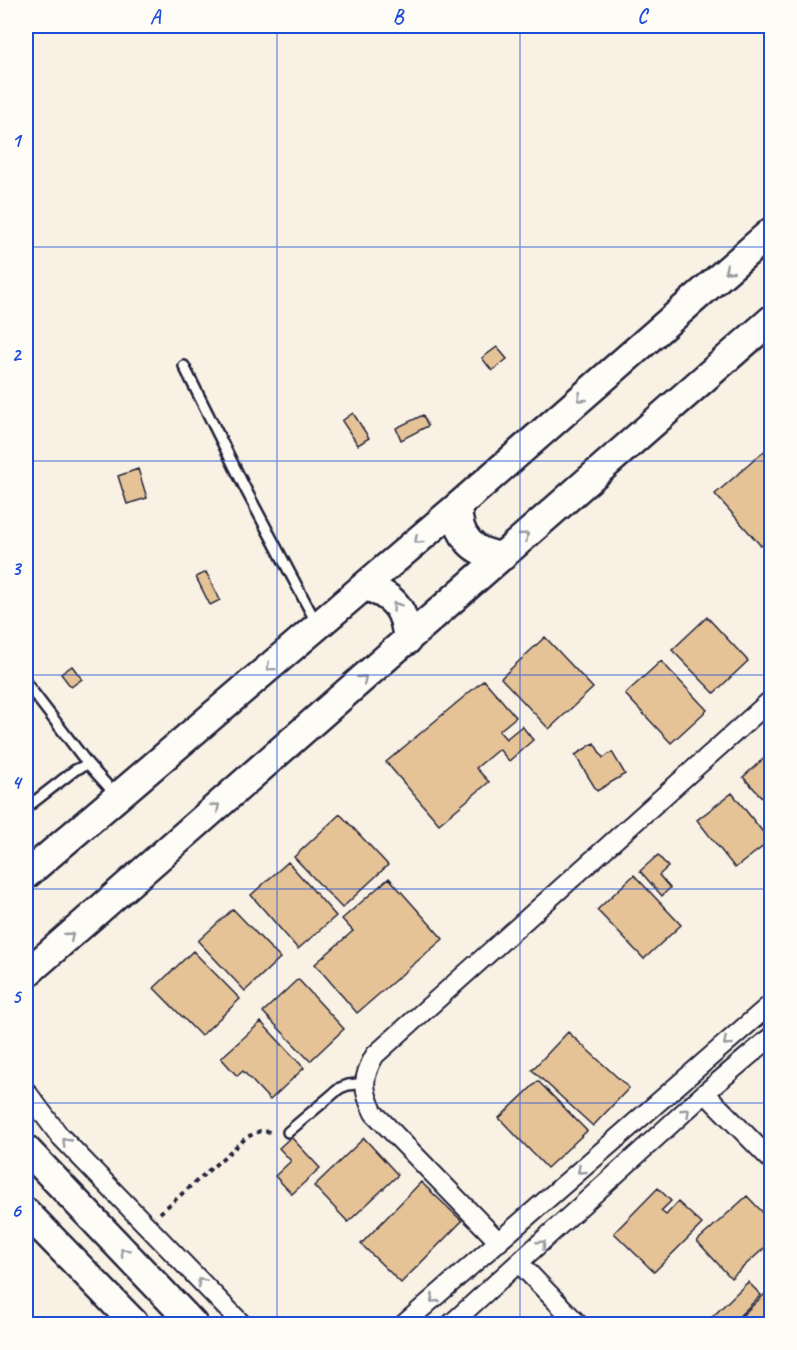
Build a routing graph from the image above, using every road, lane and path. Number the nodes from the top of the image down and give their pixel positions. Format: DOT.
graph roads {
  1 [pos="771,231"];
  2 [pos="771,319"];
  3 [pos="184,366"];
  4 [pos="458,506"];
  5 [pos="503,556"];
  6 [pos="365,586"];
  7 [pos="318,627"];
  8 [pos="407,641"];
  9 [pos="26,682"];
  10 [pos="771,699"];
  11 [pos="88,764"];
  12 [pos="118,797"];
  13 [pos="26,808"];
  14 [pos="26,875"];
  15 [pos="26,974"];
  16 [pos="771,1004"];
  17 [pos="771,1036"];
  18 [pos="365,1083"];
  19 [pos="26,1091"];
  20 [pos="705,1093"];
  21 [pos="288,1132"];
  22 [pos="26,1149"];
  23 [pos="771,1161"];
  24 [pos="26,1212"];
  25 [pos="146,1225"];
  26 [pos="499,1242"];
  27 [pos="520,1264"];
  28 [pos="135,1324"];
  29 [pos="193,1324"];
  30 [pos="242,1324"];
  31 [pos="404,1324"];
  32 [pos="451,1324"];
  33 [pos="578,1324"];
  1 -- 4 [label="street, one-way"];
  5 -- 2 [label="street, one-way"];
  3 -- 7 [label="lane"];
  4 -- 5 [label="street"];
  4 -- 6 [label="street, one-way"];
  5 -- 8 [label="street"];
  6 -- 7 [label="street"];
  8 -- 6 [label="street, one-way"];
  7 -- 12 [label="street, one-way"];
  15 -- 8 [label="street, one-way"];
  9 -- 11 [label="lane"];
  10 -- 18 [label="street"];
  11 -- 12 [label="lane"];
  11 -- 13 [label="lane"];
  12 -- 14 [label="street"];
  16 -- 26 [label="street, one-way"];
  17 -- 20 [label="street"];
  18 -- 21 [label="lane"];
  18 -- 26 [label="street"];
  25 -- 19 [label="street, one-way"];
  20 -- 23 [label="street"];
  27 -- 20 [label="street, one-way"];
  21 -- 25 [label="path"];
  29 -- 22 [label="street, one-way"];
  24 -- 28 [label="street"];
  30 -- 25 [label="street, one-way"];
  26 -- 31 [label="street, one-way"];
  27 -- 32 [label="street"];
  27 -- 33 [label="street"];
}
